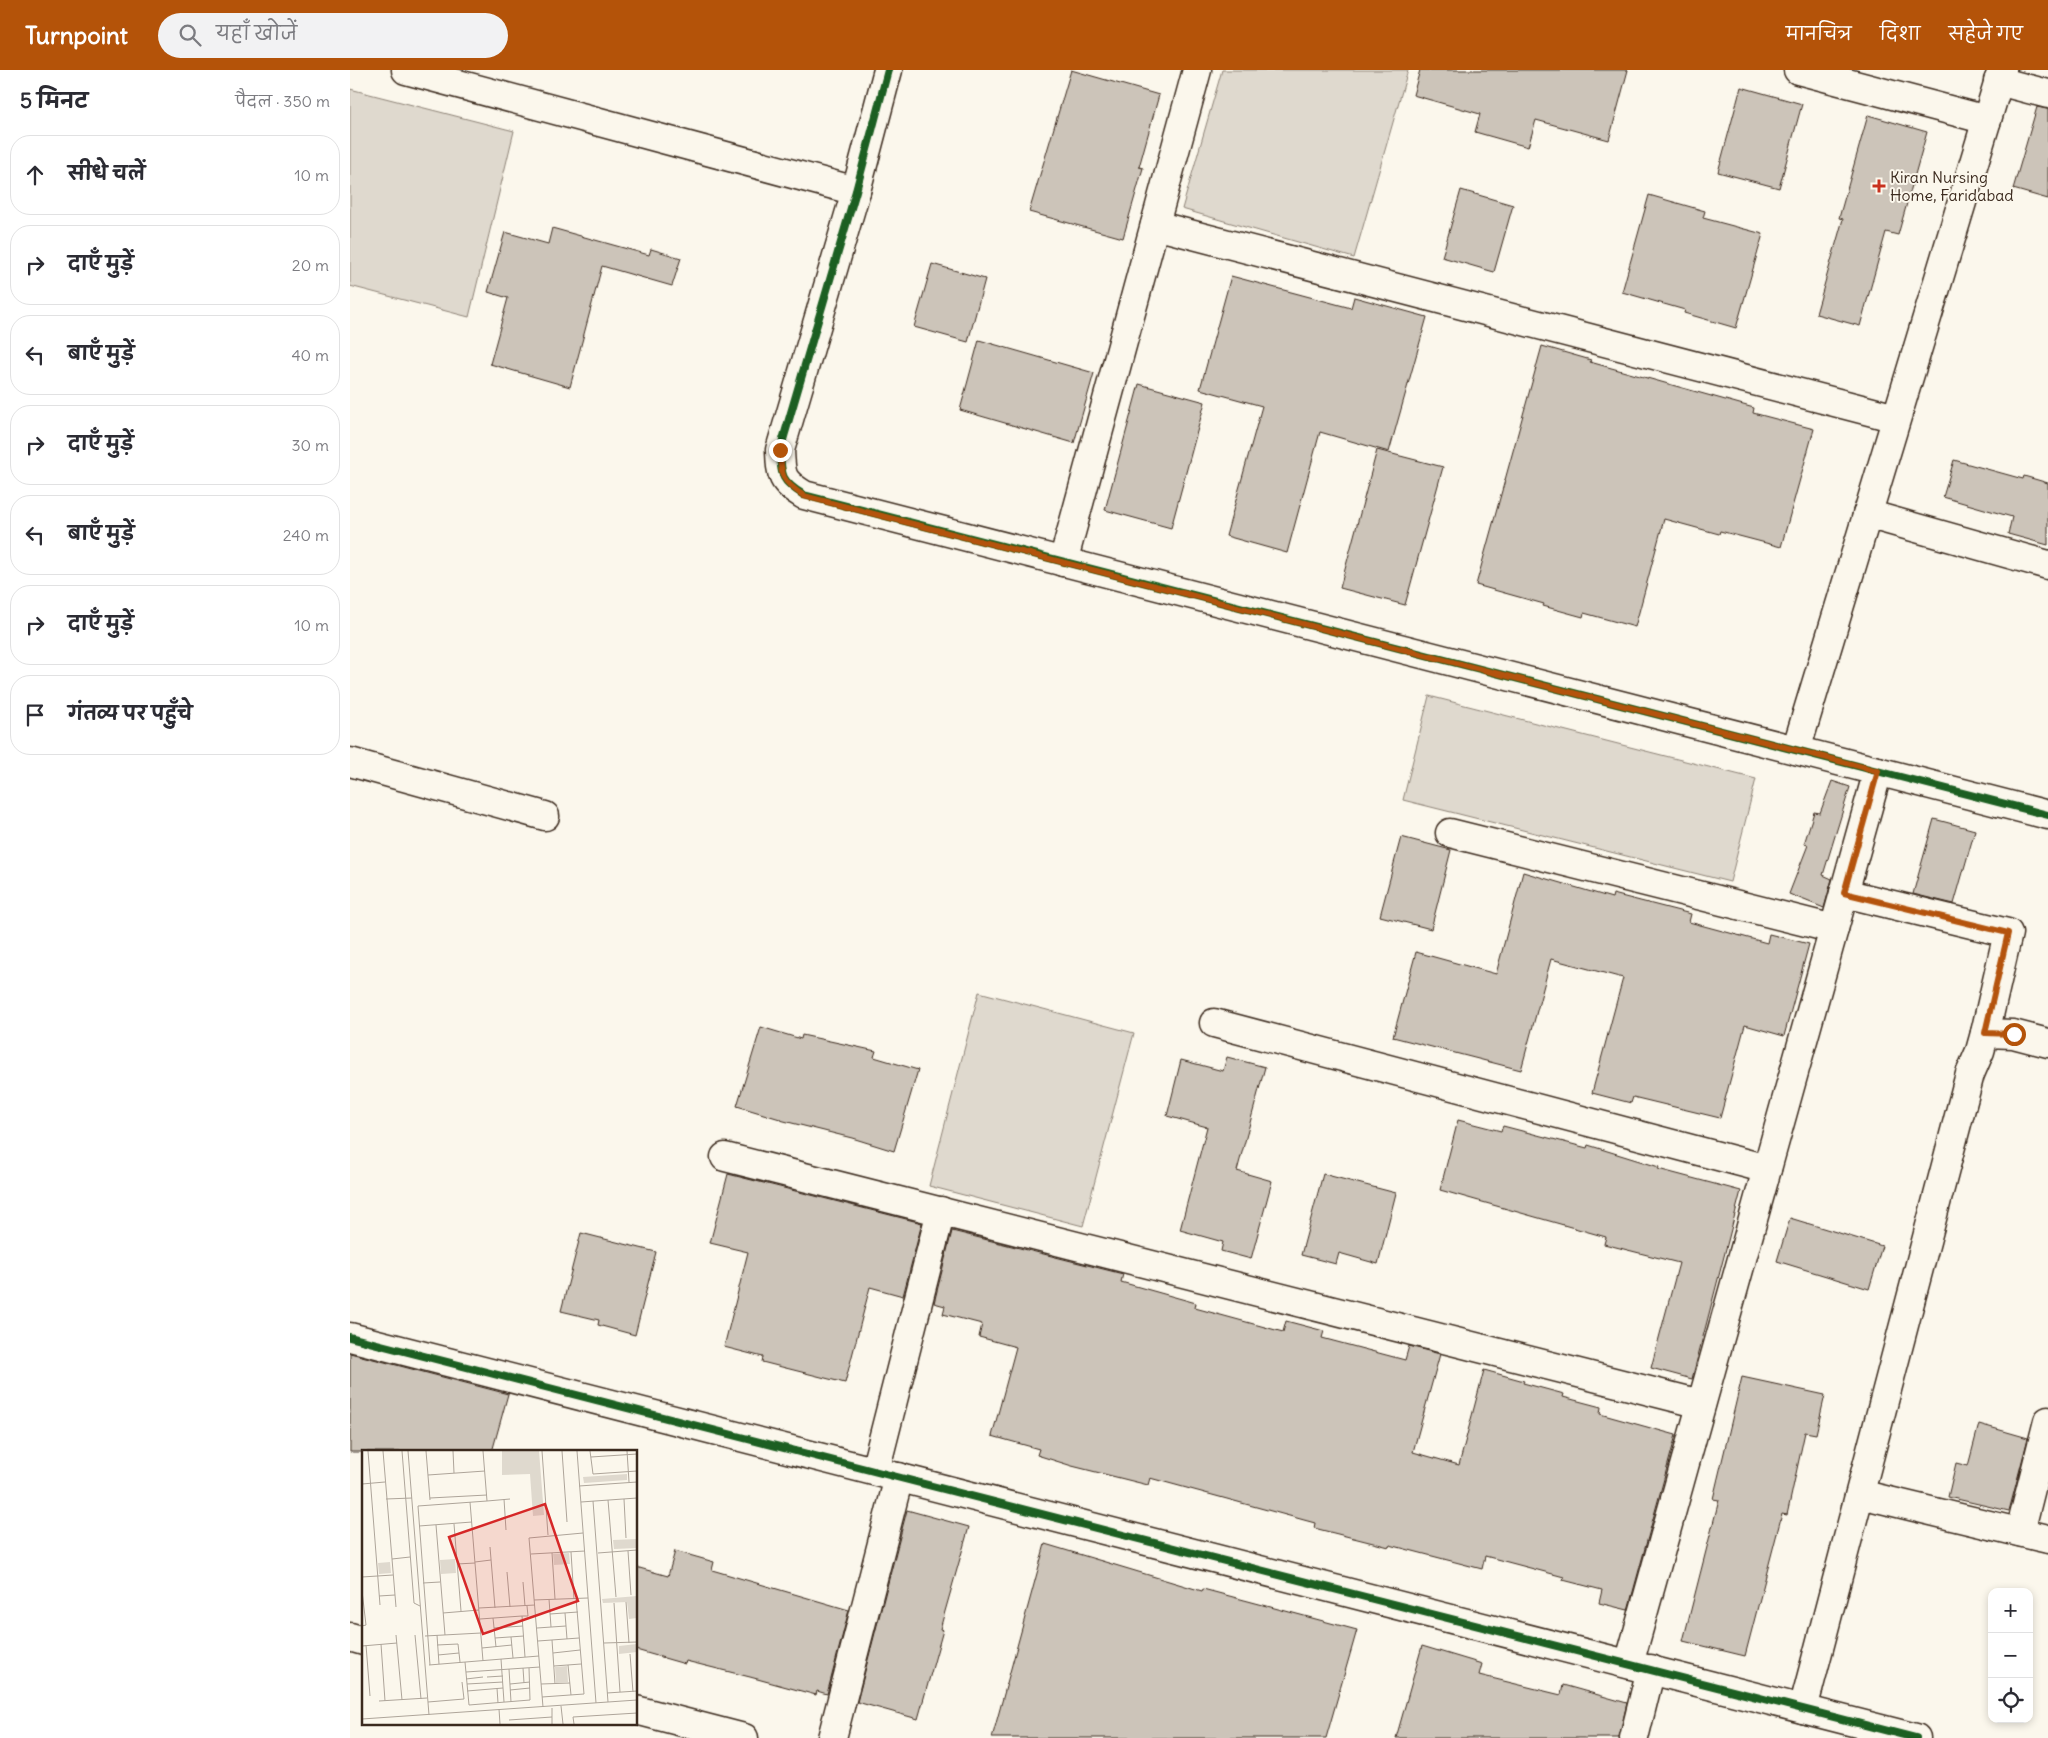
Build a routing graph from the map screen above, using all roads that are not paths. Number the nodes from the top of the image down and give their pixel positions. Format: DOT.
graph roads {
  1 [pos="406,70"];
  2 [pos="888,70"];
  3 [pos="1197,70"];
  4 [pos="1798,70"];
  5 [pos="2000,75"];
  6 [pos="2048,94"];
  7 [pos="1986,120"];
  8 [pos="856,191"];
  9 [pos="1155,225"];
  10 [pos="1896,418"];
  11 [pos="1867,514"];
  12 [pos="1063,562"];
  13 [pos="2048,565"];
  14 [pos="1796,750"];
  15 [pos="350,762"];
  16 [pos="1878,771"];
  17 [pos="2048,815"];
  18 [pos="546,816"];
  19 [pos="1450,833"];
  20 [pos="1844,893"];
  21 [pos="1834,929"];
  22 [pos="1214,1023"];
  23 [pos="1985,1033"];
  24 [pos="2048,1043"];
  25 [pos="725,1157"];
  26 [pos="1767,1169"];
  27 [pos="941,1211"];
  28 [pos="350,1337"];
  29 [pos="1701,1404"];
  30 [pos="2048,1421"];
  31 [pos="887,1474"];
  32 [pos="1860,1494"];
  33 [pos="2020,1532"];
  34 [pos="2048,1539"];
  35 [pos="1640,1666"];
  36 [pos="1804,1709"];
  37 [pos="638,1711"];
  38 [pos="744,1738"];
  39 [pos="832,1738"];
  40 [pos="1634,1738"];
  41 [pos="1916,1738"];
  1 -- 8 [label="street"];
  2 -- 8 [label="street"];
  3 -- 9 [label="street"];
  4 -- 7 [label="street"];
  5 -- 6 [label="street"];
  5 -- 7 [label="street"];
  7 -- 10 [label="street"];
  8 -- 12 [label="street"];
  9 -- 10 [label="street"];
  9 -- 12 [label="street"];
  10 -- 11 [label="street"];
  11 -- 13 [label="street"];
  11 -- 14 [label="street"];
  12 -- 14 [label="street"];
  14 -- 16 [label="street"];
  15 -- 18 [label="street"];
  16 -- 17 [label="street"];
  16 -- 20 [label="street"];
  19 -- 21 [label="street"];
  20 -- 21 [label="street"];
  20 -- 23 [label="street"];
  21 -- 26 [label="street"];
  22 -- 26 [label="street"];
  23 -- 24 [label="street"];
  23 -- 32 [label="street"];
  25 -- 27 [label="street"];
  26 -- 29 [label="street"];
  27 -- 29 [label="street"];
  27 -- 31 [label="street"];
  28 -- 31 [label="street"];
  29 -- 35 [label="street"];
  30 -- 33 [label="street"];
  31 -- 35 [label="street"];
  31 -- 39 [label="street"];
  32 -- 33 [label="street"];
  32 -- 36 [label="street"];
  33 -- 34 [label="street"];
  35 -- 36 [label="street"];
  35 -- 40 [label="street"];
  36 -- 41 [label="street"];
  37 -- 38 [label="street"];
}
